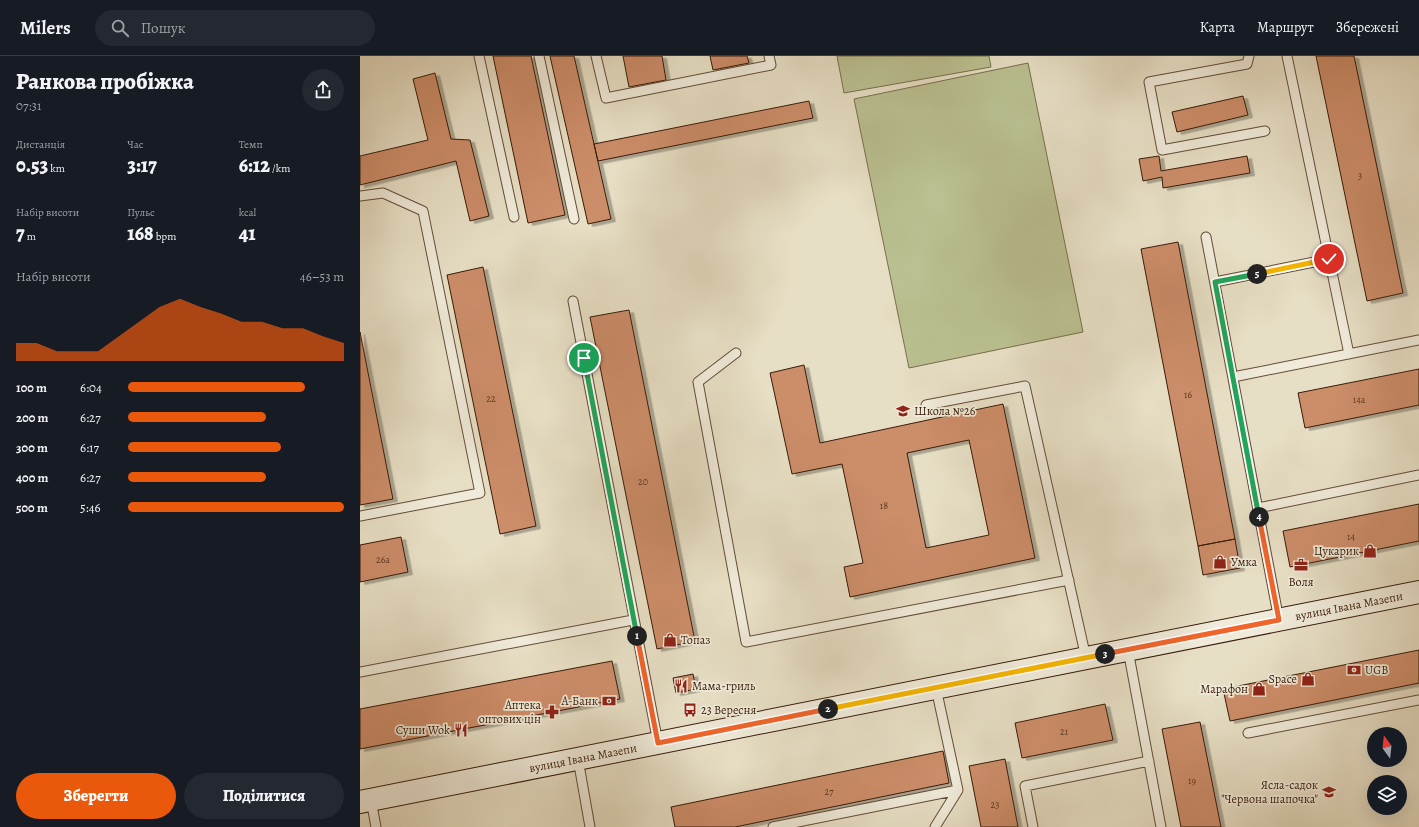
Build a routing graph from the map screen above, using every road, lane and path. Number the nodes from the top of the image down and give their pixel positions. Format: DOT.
graph roads {
  1 [pos="479,56"];
  2 [pos="539,56"];
  3 [pos="596,56"];
  4 [pos="769,56"];
  5 [pos="1249,56"];
  6 [pos="1287,56"];
  7 [pos="1265,131"];
  8 [pos="360,196"];
  9 [pos="514,218"];
  10 [pos="574,220"];
  11 [pos="1206,236"];
  12 [pos="1329,259"];
  13 [pos="1215,282"];
  14 [pos="573,301"];
  15 [pos="1419,340"];
  16 [pos="736,353"];
  17 [pos="1349,354"];
  18 [pos="1233,377"];
  19 [pos="926,406"];
  20 [pos="1419,475"];
  21 [pos="1258,508"];
  22 [pos="360,516"];
  23 [pos="1069,580"];
  24 [pos="1419,592"];
  25 [pos="634,620"];
  26 [pos="1279,620"];
  27 [pos="1128,650"];
  28 [pos="1086,658"];
  29 [pos="360,672"];
  30 [pos="936,688"];
  31 [pos="1419,700"];
  32 [pos="1248,733"];
  33 [pos="658,743"];
  34 [pos="578,759"];
  35 [pos="1149,761"];
  36 [pos="958,790"];
  37 [pos="366,801"];
  38 [pos="376,827"];
  39 [pos="590,827"];
  40 [pos="774,827"];
  41 [pos="935,827"];
  42 [pos="1033,827"];
  43 [pos="1161,827"];
  1 -- 9 [label="lane"];
  2 -- 10 [label="lane"];
  3 -- 4 [label="lane"];
  5 -- 7 [label="lane"];
  6 -- 12 [label="lane"];
  8 -- 22 [label="lane"];
  11 -- 13 [label="lane"];
  12 -- 13 [label="lane"];
  12 -- 17 [label="lane"];
  13 -- 18 [label="lane"];
  14 -- 25 [label="lane"];
  15 -- 17 [label="lane"];
  16 -- 23 [label="lane"];
  17 -- 18 [label="lane"];
  18 -- 21 [label="lane"];
  19 -- 23 [label="lane"];
  20 -- 21 [label="lane"];
  21 -- 26 [label="lane"];
  23 -- 28 [label="lane"];
  24 -- 26 [label="main road, вулиця Івана Мазепи"];
  25 -- 29 [label="lane"];
  25 -- 33 [label="lane"];
  26 -- 27 [label="main road, вулиця Івана Мазепи"];
  27 -- 28 [label="main road, вулиця Івана Мазепи"];
  27 -- 35 [label="lane"];
  28 -- 30 [label="main road, вулиця Івана Мазепи"];
  30 -- 33 [label="main road, вулиця Івана Мазепи"];
  30 -- 36 [label="lane"];
  31 -- 32 [label="lane"];
  33 -- 34 [label="main road, вулиця Івана Мазепи"];
  34 -- 37 [label="main road, вулиця Івана Мазепи"];
  34 -- 39 [label="lane"];
  35 -- 42 [label="lane"];
  35 -- 43 [label="lane"];
  36 -- 40 [label="lane"];
  36 -- 41 [label="lane"];
  37 -- 38 [label="lane"];
}
